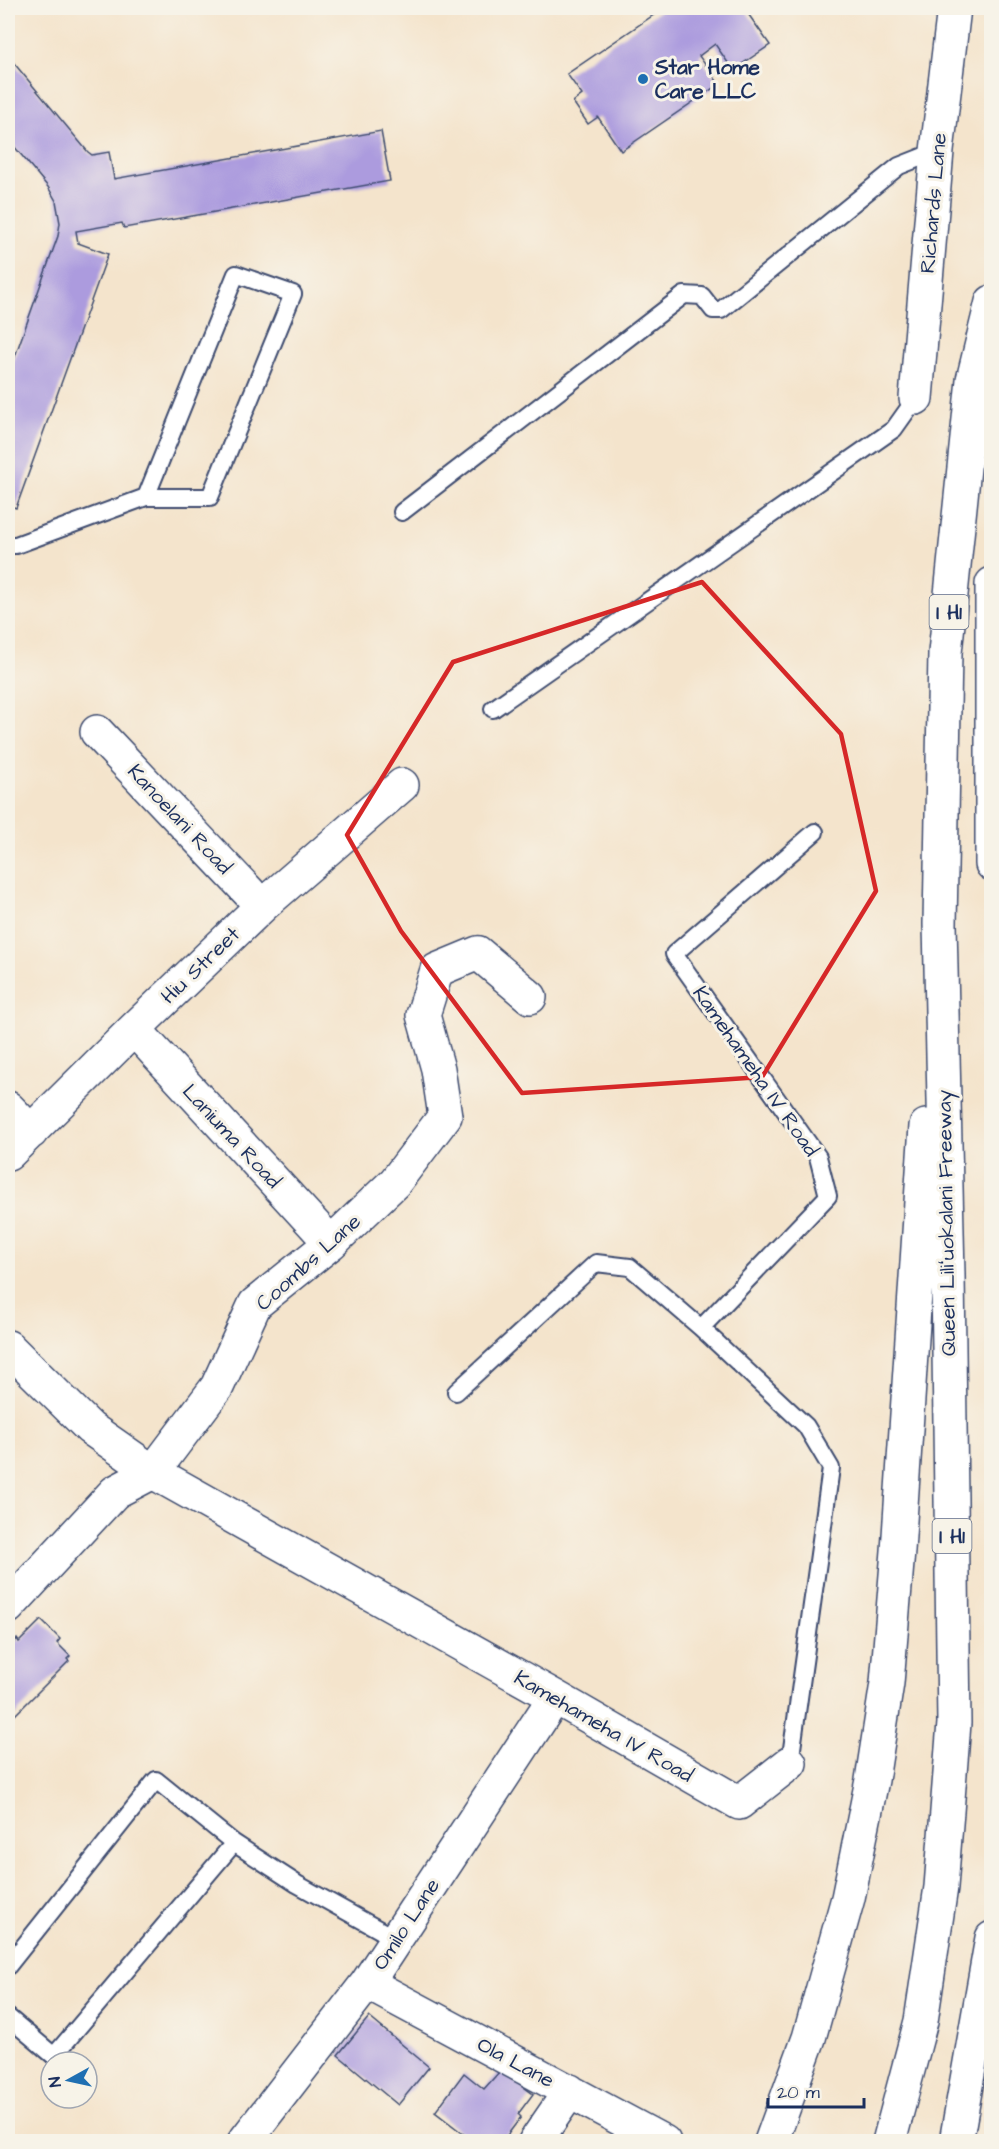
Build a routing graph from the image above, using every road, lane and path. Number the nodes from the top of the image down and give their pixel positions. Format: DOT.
graph roads {
  1 [pos="954,8"];
  2 [pos="937,151"];
  3 [pos="992,303"];
  4 [pos="916,398"];
  5 [pos="146,497"];
  6 [pos="402,512"];
  7 [pos="8,545"];
  8 [pos="992,584"];
  9 [pos="493,709"];
  10 [pos="97,732"];
  11 [pos="402,785"];
  12 [pos="815,832"];
  13 [pos="992,864"];
  14 [pos="262,906"];
  15 [pos="940,924"];
  16 [pos="530,997"];
  17 [pos="134,1029"];
  18 [pos="8,1108"];
  19 [pos="19,1143"];
  20 [pos="331,1243"];
  21 [pos="701,1328"];
  22 [pos="8,1347"];
  23 [pos="456,1392"];
  24 [pos="153,1472"];
  25 [pos="8,1606"];
  26 [pos="555,1697"];
  27 [pos="790,1763"];
  28 [pos="234,1842"];
  29 [pos="992,1938"];
  30 [pos="396,1939"];
  31 [pos="8,1966"];
  32 [pos="367,1983"];
  33 [pos="8,2016"];
  34 [pos="570,2091"];
  35 [pos="244,2142"];
  36 [pos="535,2142"];
  37 [pos="664,2142"];
  38 [pos="771,2142"];
  39 [pos="889,2142"];
  40 [pos="956,2142"];
  1 -- 2 [label="main road, Richards Lane"];
  2 -- 4 [label="main road, Richards Lane"];
  2 -- 6 [label="lane"];
  3 -- 15 [label="main road, Queen Liliʻuokalani Freeway / I H1"];
  4 -- 9 [label="lane"];
  5 -- 5 [label="lane"];
  5 -- 7 [label="lane"];
  8 -- 13 [label="main road"];
  10 -- 14 [label="main road, Kanoelani Road"];
  11 -- 14 [label="main road, Hiu Street"];
  12 -- 21 [label="lane, Kamehameha IV Road"];
  14 -- 17 [label="main road, Hiu Street"];
  15 -- 38 [label="main road"];
  15 -- 39 [label="main road, Queen Liliʻuokalani Freeway / I H1"];
  16 -- 20 [label="main road, Coombs Lane"];
  17 -- 19 [label="main road, Hiu Street"];
  17 -- 20 [label="main road, Laniuma Road"];
  18 -- 19 [label="main road"];
  20 -- 24 [label="main road, Coombs Lane"];
  21 -- 23 [label="lane, Kamehameha IV Road"];
  21 -- 27 [label="lane, Kamehameha IV Road"];
  22 -- 24 [label="main road, Kamehameha IV Road"];
  24 -- 25 [label="main road, Coombs Lane"];
  24 -- 26 [label="main road, Kamehameha IV Road"];
  26 -- 27 [label="main road, Kamehameha IV Road"];
  26 -- 30 [label="main road, Omilo Lane"];
  28 -- 30 [label="lane"];
  28 -- 31 [label="lane"];
  28 -- 33 [label="lane"];
  29 -- 40 [label="main road"];
  30 -- 32 [label="main road, Omilo Lane"];
  32 -- 34 [label="main road, Ola Lane"];
  32 -- 35 [label="main road, Omilo Lane"];
  34 -- 36 [label="main road"];
  34 -- 37 [label="main road, Ola Lane"];
}
